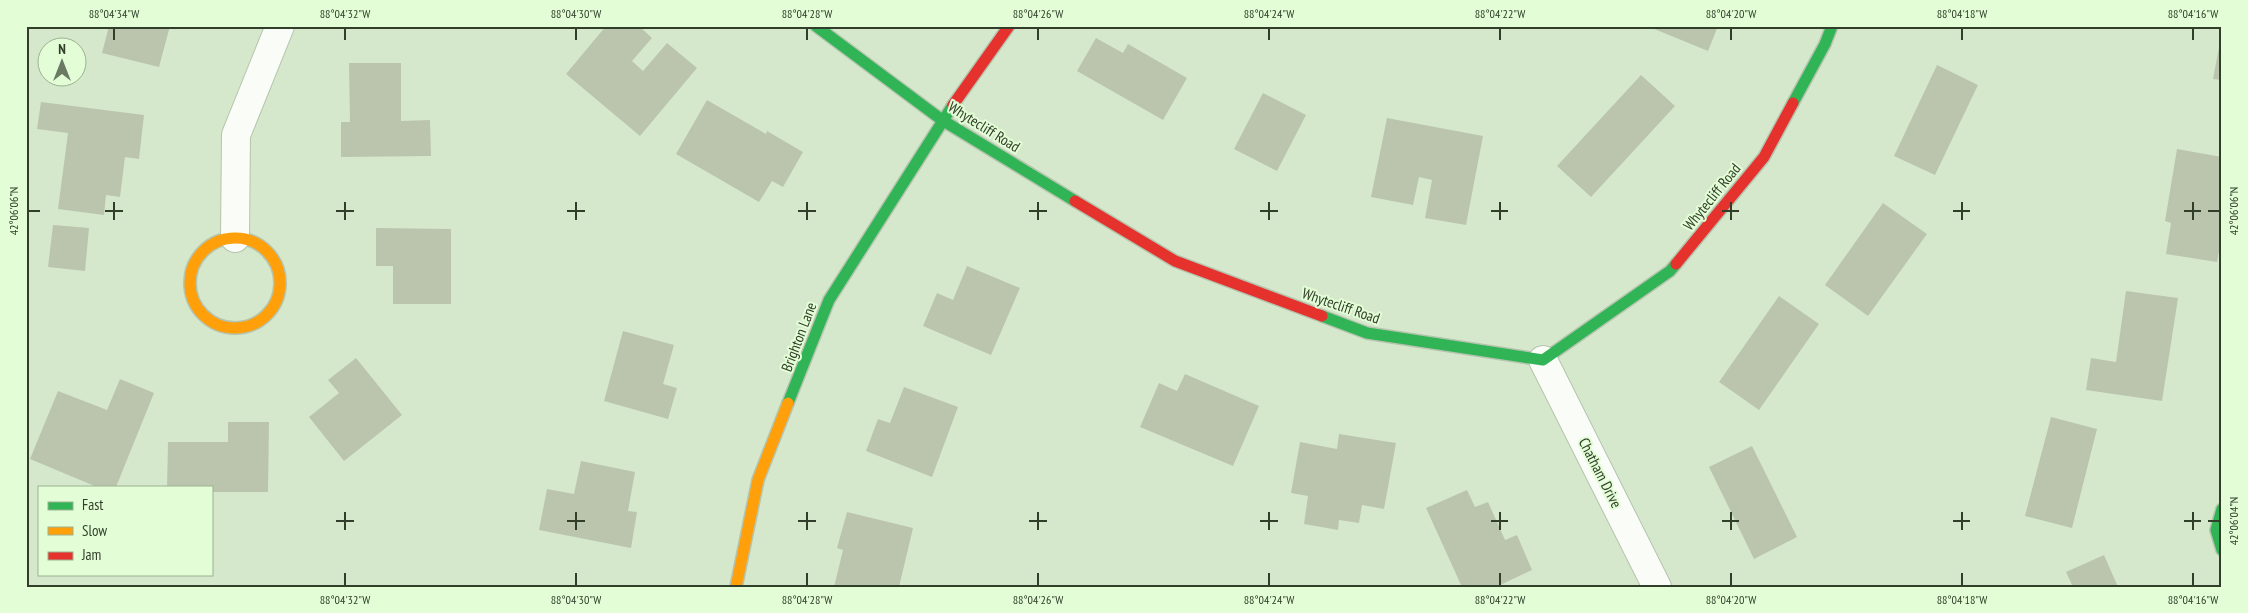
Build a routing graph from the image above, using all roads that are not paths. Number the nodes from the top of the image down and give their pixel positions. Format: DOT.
graph roads {
  1 [pos="280,26"];
  2 [pos="816,26"];
  3 [pos="1009,26"];
  4 [pos="1832,26"];
  5 [pos="942,120"];
  6 [pos="235,238"];
  7 [pos="1543,360"];
  8 [pos="2222,509"];
  9 [pos="2222,550"];
  10 [pos="736,587"];
  11 [pos="1657,587"];
  1 -- 6 [label="street"];
  2 -- 5 [label="street, Whytecliff Road"];
  3 -- 5 [label="street, Brighton Lane"];
  4 -- 7 [label="street, Whytecliff Road"];
  5 -- 7 [label="street, Whytecliff Road"];
  5 -- 10 [label="street, Brighton Lane"];
  6 -- 6 [label="street"];
  7 -- 11 [label="street, Chatham Drive"];
  8 -- 9 [label="street"];
}
